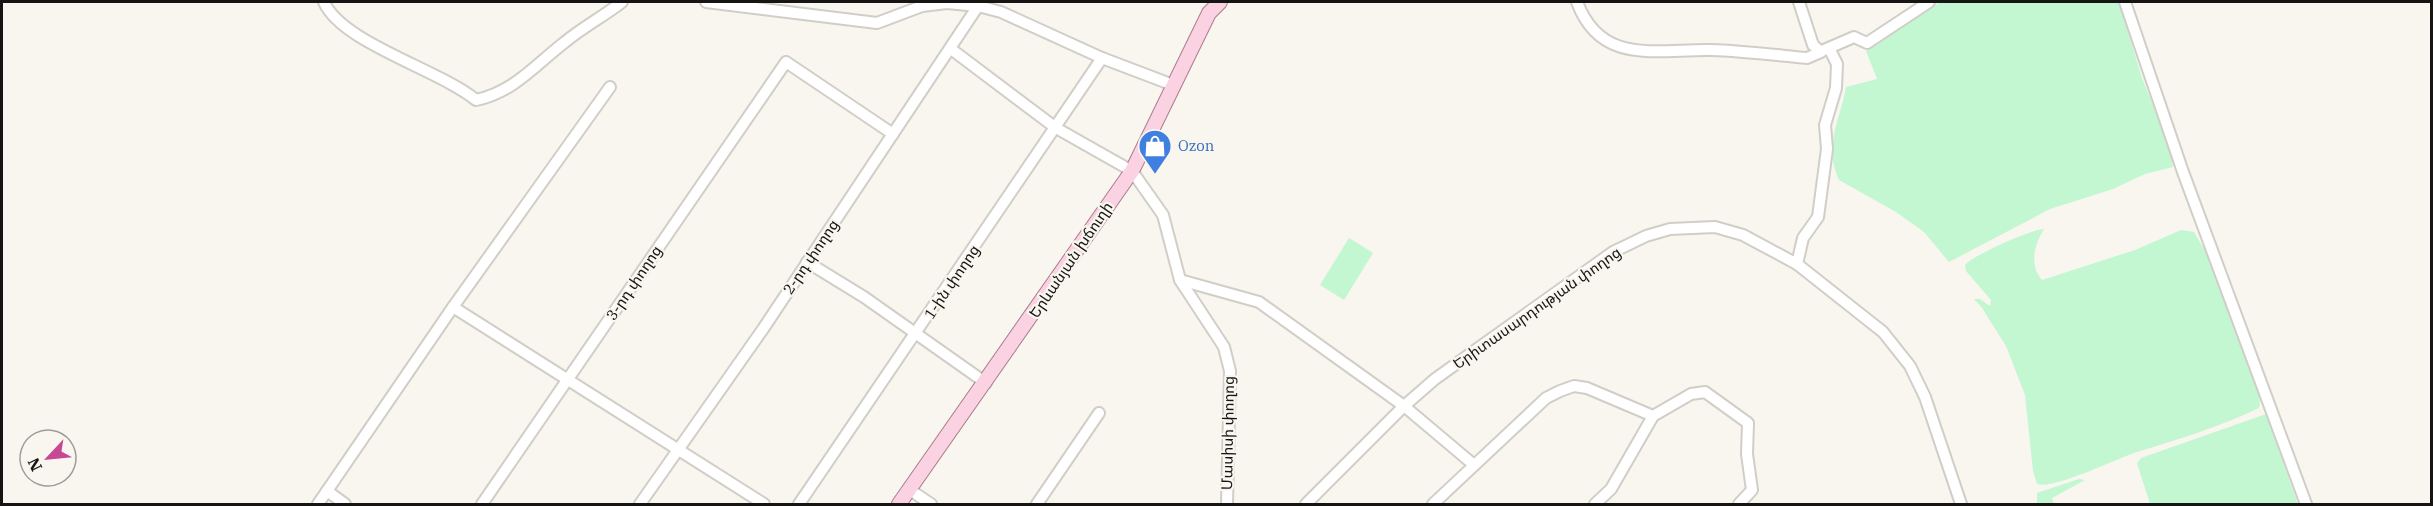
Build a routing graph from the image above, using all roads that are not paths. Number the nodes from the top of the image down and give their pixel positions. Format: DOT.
graph roads {
  1 [pos="324,2"];
  2 [pos="622,2"];
  3 [pos="706,2"];
  4 [pos="1220,2"];
  5 [pos="1577,2"];
  6 [pos="1799,2"];
  7 [pos="1929,2"];
  8 [pos="2125,2"];
  9 [pos="978,6"];
  10 [pos="951,49"];
  11 [pos="1825,50"];
  12 [pos="1102,58"];
  13 [pos="1173,85"];
  14 [pos="610,87"];
  15 [pos="1056,128"];
  16 [pos="893,134"];
  17 [pos="1132,171"];
  18 [pos="807,262"];
  19 [pos="1797,264"];
  20 [pos="1180,280"];
  21 [pos="453,307"];
  22 [pos="917,334"];
  23 [pos="568,380"];
  24 [pos="986,383"];
  25 [pos="1404,406"];
  26 [pos="1099,413"];
  27 [pos="1653,416"];
  28 [pos="679,452"];
  29 [pos="1474,465"];
  30 [pos="910,490"];
  31 [pos="327,491"];
  32 [pos="318,504"];
  33 [pos="345,504"];
  34 [pos="482,504"];
  35 [pos="640,504"];
  36 [pos="764,504"];
  37 [pos="799,504"];
  38 [pos="899,504"];
  39 [pos="931,504"];
  40 [pos="1037,504"];
  41 [pos="1227,504"];
  42 [pos="1306,504"];
  43 [pos="1433,504"];
  44 [pos="1595,504"];
  45 [pos="1739,504"];
  46 [pos="1961,504"];
  47 [pos="2306,504"];
  1 -- 2 [label="street"];
  3 -- 9 [label="street"];
  4 -- 13 [label="main road, Երևանյան խճուղի"];
  5 -- 11 [label="street"];
  6 -- 11 [label="street"];
  7 -- 11 [label="street"];
  8 -- 47 [label="street"];
  9 -- 10 [label="street, 2-րդ փողոց"];
  9 -- 12 [label="street"];
  10 -- 15 [label="street"];
  10 -- 16 [label="street, 2-րդ փողոց"];
  11 -- 19 [label="street"];
  12 -- 13 [label="street"];
  12 -- 15 [label="street, 1-ին փողոց"];
  13 -- 17 [label="main road, Երևանյան խճուղի"];
  14 -- 21 [label="street"];
  15 -- 17 [label="street"];
  15 -- 22 [label="street, 1-ին փողոց"];
  16 -- 18 [label="street, 2-րդ փողոց"];
  16 -- 23 [label="street, 3-րդ փողոց"];
  17 -- 20 [label="street, Մասիսի փողոց"];
  17 -- 24 [label="main road, Երևանյան խճուղի"];
  18 -- 22 [label="street"];
  18 -- 28 [label="street, 2-րդ փողոց"];
  19 -- 25 [label="street, Երիտասարդության փողոց"];
  19 -- 46 [label="street, Երիտասարդության փողոց"];
  20 -- 25 [label="street"];
  20 -- 41 [label="street, Մասիսի փողոց"];
  21 -- 23 [label="street"];
  21 -- 31 [label="street"];
  22 -- 24 [label="street"];
  22 -- 37 [label="street, 1-ին փողոց"];
  23 -- 28 [label="street"];
  23 -- 34 [label="street, 3-րդ փողոց"];
  24 -- 30 [label="main road, Երևանյան խճուղի"];
  25 -- 29 [label="street"];
  25 -- 42 [label="street, Երիտասարդության փողոց"];
  26 -- 40 [label="street"];
  27 -- 29 [label="street"];
  27 -- 44 [label="street"];
  27 -- 45 [label="street"];
  28 -- 35 [label="street, 2-րդ փողոց"];
  28 -- 36 [label="street"];
  29 -- 43 [label="street"];
  30 -- 38 [label="main road, Երևանյան խճուղի"];
  30 -- 39 [label="street"];
  31 -- 32 [label="street"];
  31 -- 33 [label="street"];
}
